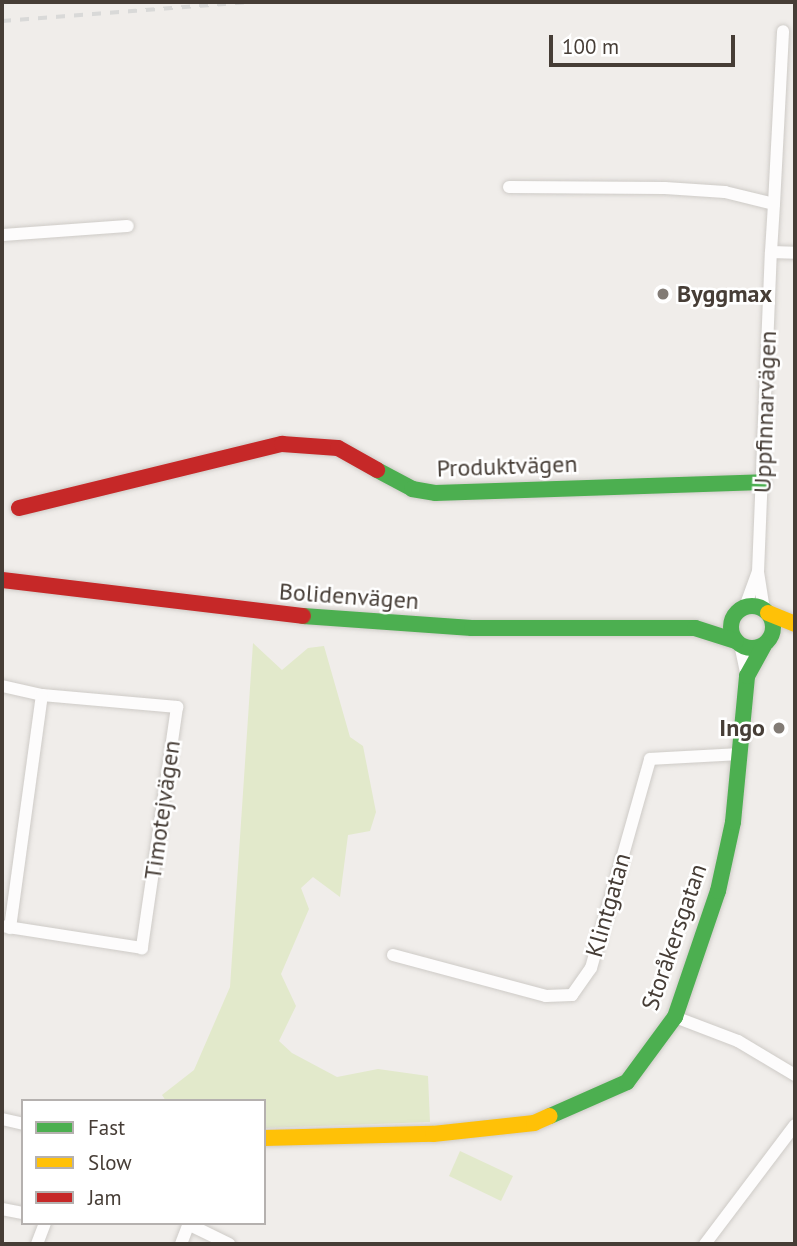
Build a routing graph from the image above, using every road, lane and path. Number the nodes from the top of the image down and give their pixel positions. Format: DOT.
graph roads {
  1 [pos="783,31"];
  2 [pos="509,187"];
  3 [pos="774,204"];
  4 [pos="128,226"];
  5 [pos="2,234"];
  6 [pos="771,253"];
  7 [pos="795,253"];
  8 [pos="763,482"];
  9 [pos="19,508"];
  10 [pos="758,572"];
  11 [pos="2,579"];
  12 [pos="739,611"];
  13 [pos="766,611"];
  14 [pos="795,624"];
  15 [pos="695,628"];
  16 [pos="795,630"];
  17 [pos="766,642"];
  18 [pos="738,643"];
  19 [pos="747,676"];
  20 [pos="2,686"];
  21 [pos="42,695"];
  22 [pos="739,754"];
  23 [pos="6,927"];
  24 [pos="393,955"];
  25 [pos="675,1017"];
  26 [pos="795,1075"];
  27 [pos="2,1119"];
  28 [pos="21,1124"];
  29 [pos="795,1125"];
  30 [pos="266,1138"];
  31 [pos="2,1209"];
  32 [pos="21,1213"];
  33 [pos="44,1225"];
  34 [pos="189,1225"];
  35 [pos="191,1225"];
  36 [pos="37,1244"];
  37 [pos="181,1244"];
  38 [pos="229,1244"];
  39 [pos="705,1244"];
  1 -- 3 [label="street, Uppfinnarvägen"];
  2 -- 3 [label="street"];
  3 -- 6 [label="street, Uppfinnarvägen"];
  4 -- 5 [label="street"];
  6 -- 7 [label="street"];
  6 -- 8 [label="street, Uppfinnarvägen"];
  8 -- 9 [label="street, Produktvägen"];
  8 -- 10 [label="street, Uppfinnarvägen"];
  10 -- 12 [label="street, Uppfinnarvägen"];
  10 -- 13 [label="street, Uppfinnarvägen"];
  11 -- 15 [label="street, Bolidenvägen"];
  12 -- 13 [label="street, Bolidenvägen"];
  12 -- 15 [label="street, Bolidenvägen"];
  12 -- 18 [label="street"];
  13 -- 14 [label="street, Bolidenvägen"];
  13 -- 17 [label="street"];
  15 -- 18 [label="street, Bolidenvägen"];
  16 -- 17 [label="street, Bolidenvägen"];
  17 -- 18 [label="street, Bolidenvägen"];
  17 -- 19 [label="street, Storåkersgatan"];
  18 -- 19 [label="street, Storåkersgatan"];
  19 -- 22 [label="street, Storåkersgatan"];
  20 -- 21 [label="street, Timotejvägen"];
  21 -- 23 [label="street"];
  21 -- 23 [label="street, Timotejvägen"];
  22 -- 24 [label="street, Klintgatan"];
  22 -- 25 [label="street, Storåkersgatan"];
  25 -- 26 [label="street"];
  25 -- 30 [label="street, Storåkersgatan"];
  27 -- 28 [label="street"];
  29 -- 39 [label="street"];
  31 -- 32 [label="street"];
  33 -- 36 [label="street"];
  34 -- 37 [label="street"];
  35 -- 38 [label="street"];
}
